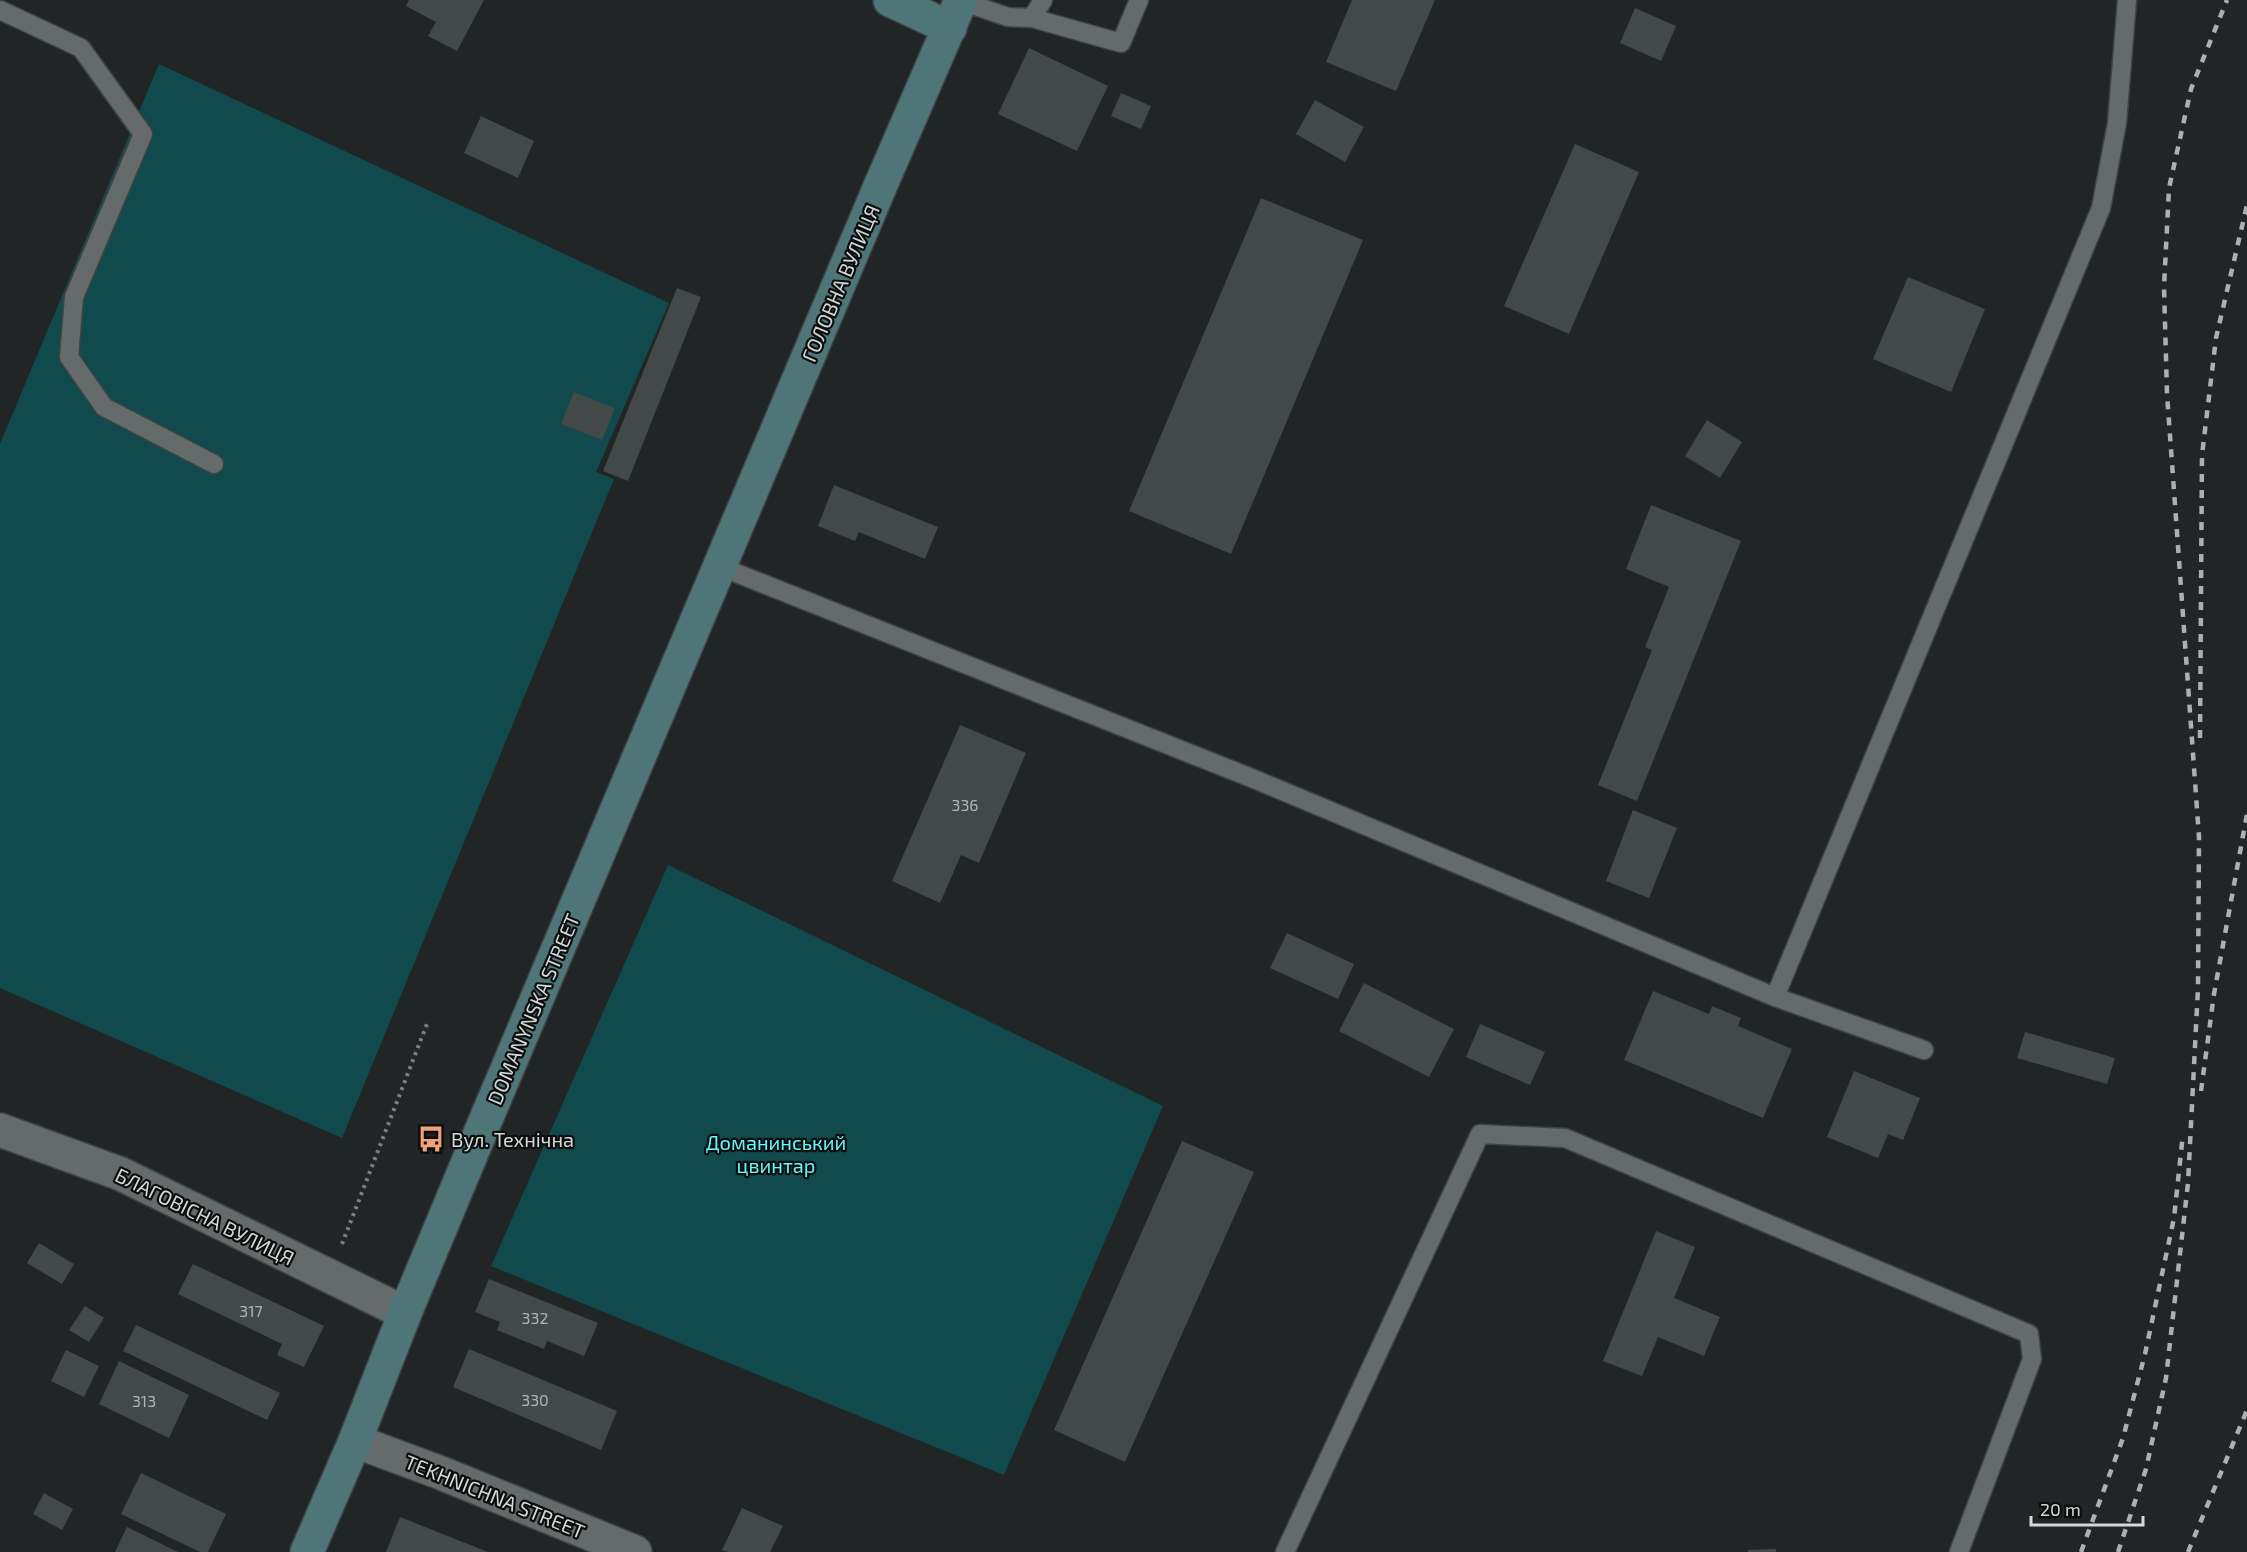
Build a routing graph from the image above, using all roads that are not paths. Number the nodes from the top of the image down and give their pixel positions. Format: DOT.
graph roads {
  1 [pos="890,0"];
  2 [pos="1042,0"];
  3 [pos="1139,0"];
  4 [pos="2127,0"];
  5 [pos="0,10"];
  6 [pos="957,10"];
  7 [pos="1032,18"];
  8 [pos="214,464"];
  9 [pos="721,567"];
  10 [pos="1775,997"];
  11 [pos="1924,1050"];
  12 [pos="0,1130"];
  13 [pos="405,1313"];
  14 [pos="355,1441"];
  15 [pos="307,1552"];
  16 [pos="635,1552"];
  17 [pos="1285,1552"];
  18 [pos="1959,1552"];
  1 -- 6 [label="main road"];
  2 -- 7 [label="lane"];
  3 -- 7 [label="lane"];
  4 -- 10 [label="lane"];
  5 -- 8 [label="lane"];
  6 -- 7 [label="lane"];
  6 -- 9 [label="main road, ГОЛОВНА ВУЛИЦЯ"];
  9 -- 10 [label="lane"];
  9 -- 13 [label="main road, DOMANYNSKA STREET"];
  10 -- 11 [label="lane"];
  12 -- 13 [label="street, БЛАГОВІСНА ВУЛИЦЯ"];
  13 -- 14 [label="main road, DOMANYNSKA STREET"];
  14 -- 15 [label="main road, DOMANYNSKA STREET"];
  14 -- 16 [label="street, TEKHNICHNA STREET"];
  17 -- 18 [label="lane"];
}
